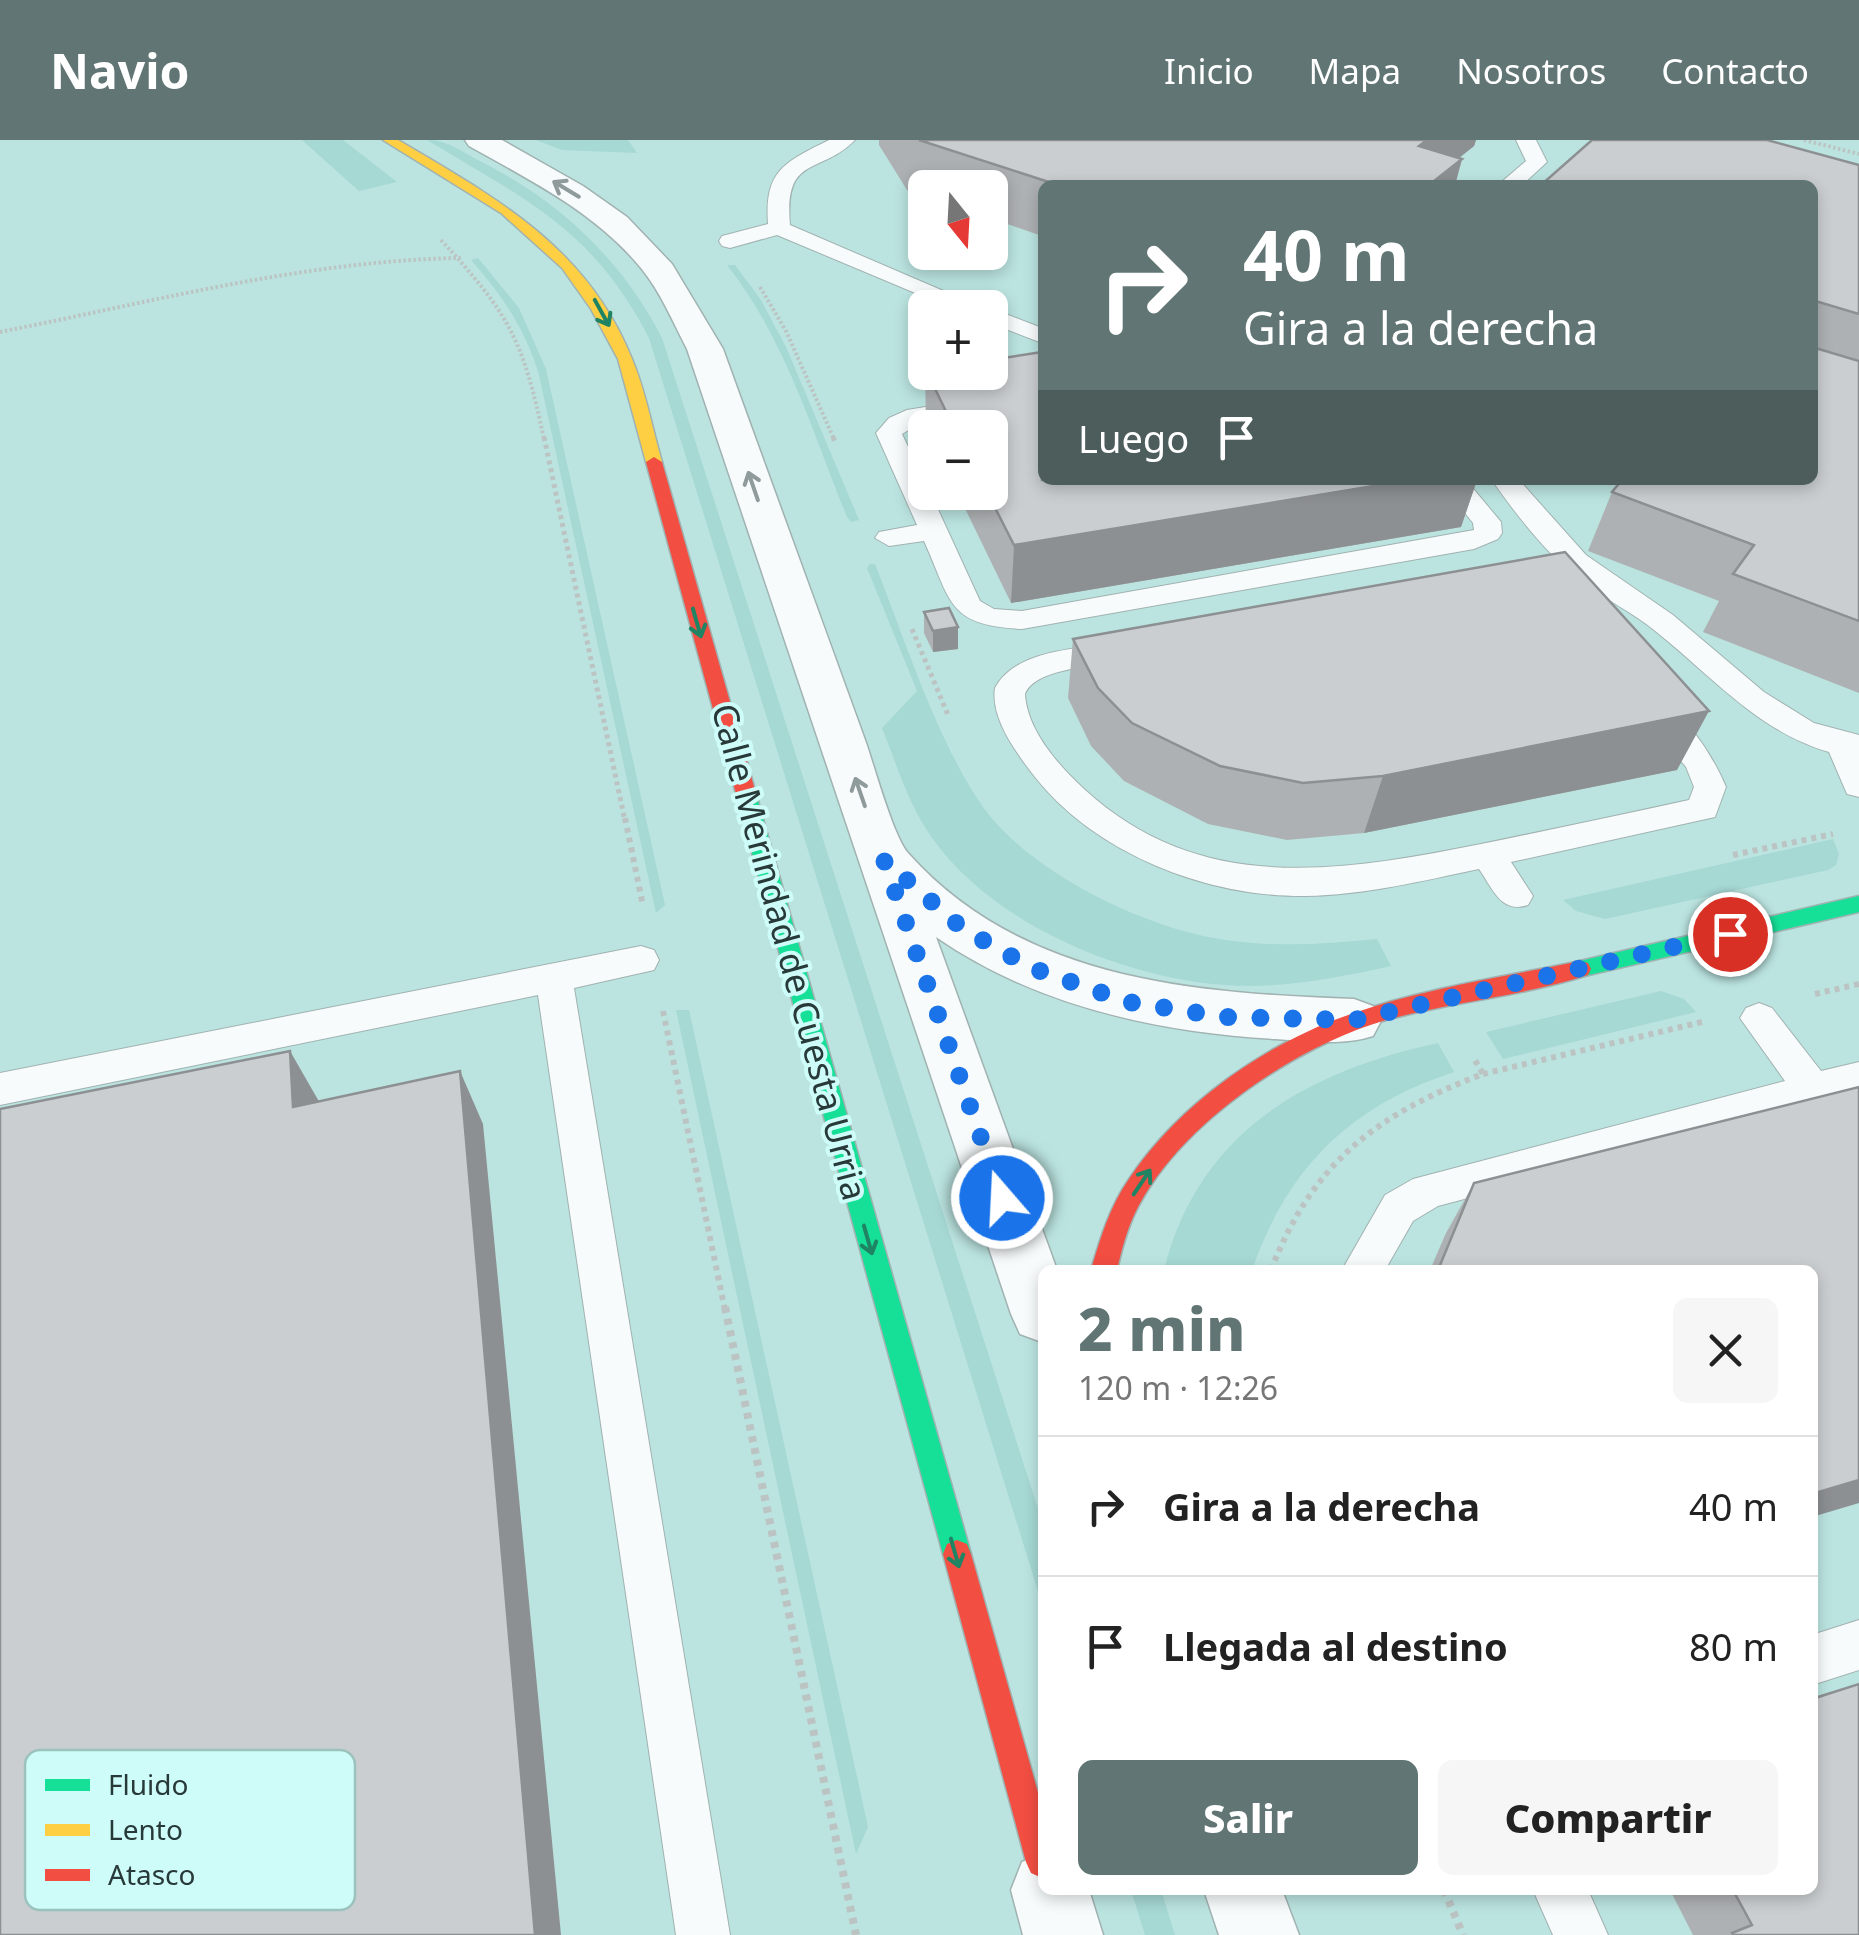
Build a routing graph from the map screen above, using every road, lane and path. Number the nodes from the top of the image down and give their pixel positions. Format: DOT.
graph roads {
  1 [pos="389,140"];
  2 [pos="480,140"];
  3 [pos="844,140"];
  4 [pos="1526,140"];
  5 [pos="1804,140"];
  6 [pos="1859,154"];
  7 [pos="1515,180"];
  8 [pos="779,228"];
  9 [pos="730,241"];
  10 [pos="460,258"];
  11 [pos="929,290"];
  12 [pos="1008,322"];
  13 [pos="0,332"];
  14 [pos="1038,334"];
  15 [pos="1038,397"];
  16 [pos="1456,485"];
  17 [pos="1510,485"];
  18 [pos="934,530"];
  19 [pos="889,538"];
  20 [pos="1145,648"];
  21 [pos="1639,692"];
  22 [pos="1850,745"];
  23 [pos="1859,786"];
  24 [pos="1487,856"];
  25 [pos="884,860"];
  26 [pos="1516,896"];
  27 [pos="1859,904"];
  28 [pos="641,960"];
  29 [pos="554,977"];
  30 [pos="1859,984"];
  31 [pos="1812,995"];
  32 [pos="1719,1018"];
  33 [pos="1759,1018"];
  34 [pos="1354,1020"];
  35 [pos="1484,1074"];
  36 [pos="1859,1078"];
  37 [pos="0,1088"];
  38 [pos="1813,1089"];
  39 [pos="1105,1265"];
  40 [pos="1366,1265"];
  41 [pos="1038,1303"];
  42 [pos="1859,1645"];
  43 [pos="1818,1658"];
  44 [pos="1038,1848"];
  45 [pos="1051,1895"];
  46 [pos="1246,1895"];
  47 [pos="1446,1895"];
  48 [pos="1562,1895"];
  49 [pos="703,1935"];
  50 [pos="1063,1935"];
  51 [pos="1259,1935"];
  52 [pos="1463,1935"];
  53 [pos="1580,1935"];
  1 -- 44 [label="street, Calle Merindad de Cuesta Urria, one-way"];
  25 -- 2 [label="street, one-way"];
  3 -- 8 [label="lane"];
  4 -- 7 [label="lane"];
  5 -- 6 [label="path"];
  8 -- 9 [label="lane"];
  8 -- 11 [label="lane"];
  10 -- 13 [label="path"];
  12 -- 14 [label="lane"];
  15 -- 18 [label="lane"];
  16 -- 18 [label="lane"];
  17 -- 22 [label="lane"];
  18 -- 19 [label="lane"];
  20 -- 24 [label="lane"];
  21 -- 24 [label="lane"];
  22 -- 23 [label="lane"];
  24 -- 26 [label="lane"];
  25 -- 34 [label="street"];
  25 -- 41 [label="street"];
  27 -- 34 [label="street"];
  28 -- 29 [label="lane"];
  29 -- 37 [label="lane"];
  29 -- 49 [label="lane"];
  30 -- 31 [label="path"];
  32 -- 35 [label="path"];
  33 -- 38 [label="lane"];
  39 -- 34 [label="street, one-way"];
  36 -- 38 [label="lane"];
  38 -- 40 [label="lane"];
  42 -- 43 [label="lane"];
  45 -- 50 [label="street"];
  46 -- 51 [label="street"];
  47 -- 52 [label="path"];
  48 -- 53 [label="lane"];
}
